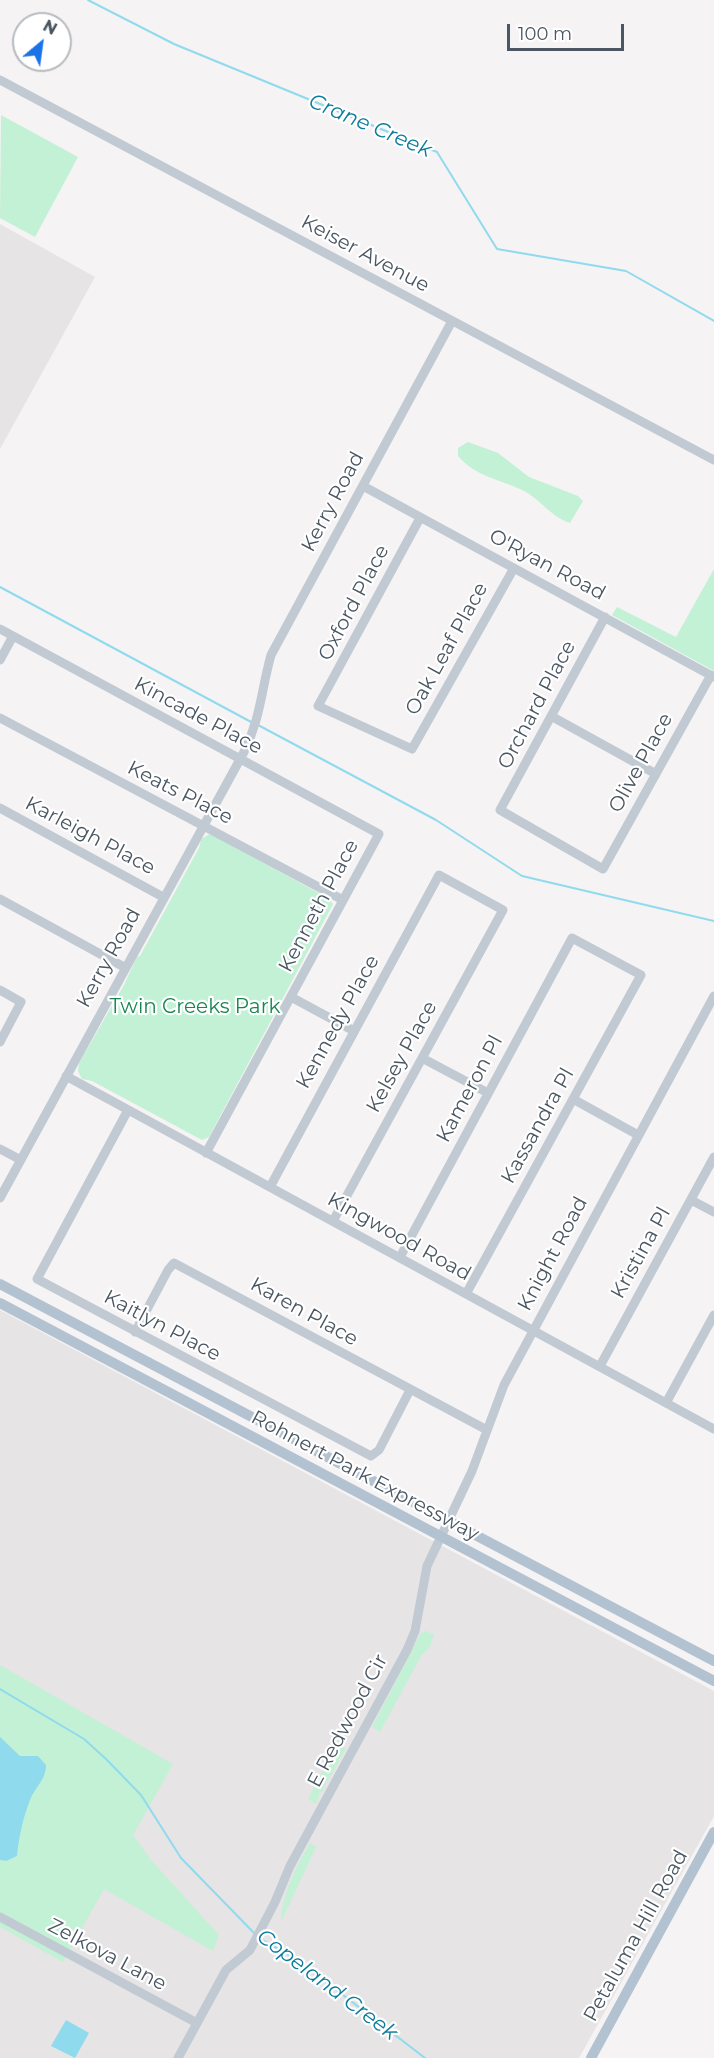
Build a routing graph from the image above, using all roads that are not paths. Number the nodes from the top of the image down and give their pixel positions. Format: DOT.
graph roads {
  1 [pos="0,80"];
  2 [pos="452,321"];
  3 [pos="714,460"];
  4 [pos="363,486"];
  5 [pos="420,518"];
  6 [pos="514,568"];
  7 [pos="604,617"];
  8 [pos="0,629"];
  9 [pos="13,636"];
  10 [pos="0,660"];
  11 [pos="713,676"];
  12 [pos="551,716"];
  13 [pos="0,718"];
  14 [pos="412,748"];
  15 [pos="239,759"];
  16 [pos="656,774"];
  17 [pos="0,808"];
  18 [pos="202,826"];
  19 [pos="379,834"];
  20 [pos="603,869"];
  21 [pos="439,875"];
  22 [pos="163,897"];
  23 [pos="0,899"];
  24 [pos="343,900"];
  25 [pos="124,967"];
  26 [pos="641,975"];
  27 [pos="0,990"];
  28 [pos="714,996"];
  29 [pos="291,997"];
  30 [pos="354,1031"];
  31 [pos="0,1042"];
  32 [pos="422,1058"];
  33 [pos="66,1076"];
  34 [pos="488,1093"];
  35 [pos="573,1099"];
  36 [pos="128,1110"];
  37 [pos="638,1135"];
  38 [pos="0,1149"];
  39 [pos="206,1153"];
  40 [pos="714,1157"];
  41 [pos="21,1160"];
  42 [pos="270,1187"];
  43 [pos="0,1198"];
  44 [pos="691,1200"];
  45 [pos="714,1212"];
  46 [pos="333,1221"];
  47 [pos="400,1257"];
  48 [pos="0,1284"];
  49 [pos="466,1294"];
  50 [pos="0,1303"];
  51 [pos="714,1315"];
  52 [pos="532,1330"];
  53 [pos="135,1332"];
  54 [pos="600,1366"];
  55 [pos="410,1390"];
  56 [pos="666,1403"];
  57 [pos="714,1429"];
  58 [pos="487,1430"];
  59 [pos="447,1522"];
  60 [pos="440,1536"];
  61 [pos="714,1661"];
  62 [pos="714,1682"];
  63 [pos="714,1832"];
  64 [pos="0,1917"];
  65 [pos="197,2023"];
  66 [pos="178,2058"];
  67 [pos="591,2058"];
  1 -- 2 [label="street, Keiser Avenue"];
  2 -- 3 [label="street, Keiser Avenue"];
  2 -- 4 [label="street, Kerry Road"];
  4 -- 5 [label="street, O'Ryan Road"];
  4 -- 15 [label="street, Kerry Road"];
  5 -- 6 [label="street, O'Ryan Road"];
  5 -- 14 [label="street, Oxford Place"];
  6 -- 7 [label="street, O'Ryan Road"];
  6 -- 14 [label="street, Oak Leaf Place"];
  7 -- 11 [label="street, O'Ryan Road"];
  7 -- 12 [label="street, Orchard Place"];
  8 -- 9 [label="street, Kincade Place"];
  9 -- 10 [label="street"];
  9 -- 15 [label="street, Kincade Place"];
  11 -- 16 [label="street, Olive Place"];
  12 -- 16 [label="street"];
  12 -- 20 [label="street, Orchard Place"];
  13 -- 18 [label="street, Keats Place"];
  15 -- 18 [label="street, Kerry Road"];
  15 -- 19 [label="street, Kincade Place"];
  16 -- 20 [label="street, Olive Place"];
  17 -- 22 [label="street, Karleigh Place"];
  18 -- 22 [label="street, Kerry Road"];
  18 -- 24 [label="street, Keats Place"];
  19 -- 24 [label="street, Kenneth Place"];
  21 -- 30 [label="street, Kennedy Place"];
  21 -- 32 [label="street, Kelsey Place"];
  22 -- 25 [label="street, Kerry Road"];
  23 -- 25 [label="street"];
  24 -- 29 [label="street, Kenneth Place"];
  25 -- 33 [label="street, Kerry Road"];
  26 -- 34 [label="street, Kameron Pl"];
  26 -- 35 [label="street, Kassandra Pl"];
  27 -- 31 [label="street"];
  28 -- 37 [label="street, Knight Road"];
  29 -- 30 [label="street"];
  29 -- 39 [label="street, Kenneth Place"];
  30 -- 42 [label="street, Kennedy Place"];
  32 -- 34 [label="street"];
  32 -- 46 [label="street, Kelsey Place"];
  33 -- 36 [label="street, Kingwood Road"];
  33 -- 41 [label="street, Kerry Road"];
  34 -- 47 [label="street, Kameron Pl"];
  35 -- 37 [label="street"];
  35 -- 49 [label="street, Kassandra Pl"];
  36 -- 39 [label="street, Kingwood Road"];
  36 -- 53 [label="street, Kaitlyn Place"];
  37 -- 52 [label="street, Knight Road"];
  38 -- 41 [label="street"];
  39 -- 42 [label="street, Kingwood Road"];
  40 -- 44 [label="street, Kristina Pl"];
  41 -- 43 [label="street, Kerry Road"];
  42 -- 46 [label="street, Kingwood Road"];
  44 -- 45 [label="street"];
  44 -- 54 [label="street, Kristina Pl"];
  46 -- 47 [label="street, Kingwood Road"];
  47 -- 49 [label="street, Kingwood Road"];
  48 -- 59 [label="main road, Rohnert Park Expressway"];
  49 -- 52 [label="street, Kingwood Road"];
  50 -- 60 [label="main road, Rohnert Park Expressway"];
  51 -- 56 [label="street"];
  52 -- 54 [label="street, Kingwood Road"];
  52 -- 58 [label="street, Knight Road"];
  53 -- 55 [label="street, Kaitlyn Place"];
  53 -- 55 [label="street, Karen Place"];
  54 -- 56 [label="street, Kingwood Road"];
  55 -- 58 [label="street, Karen Place"];
  56 -- 57 [label="street, Kingwood Road"];
  58 -- 59 [label="street, Knight Road"];
  59 -- 60 [label="street, Knight Road"];
  59 -- 61 [label="main road, Rohnert Park Expressway"];
  60 -- 62 [label="main road, Rohnert Park Expressway"];
  60 -- 65 [label="street, E Redwood Cir"];
  63 -- 67 [label="main road, Petaluma Hill Road"];
  64 -- 65 [label="street, Zelkova Lane"];
  65 -- 66 [label="street"];
}
